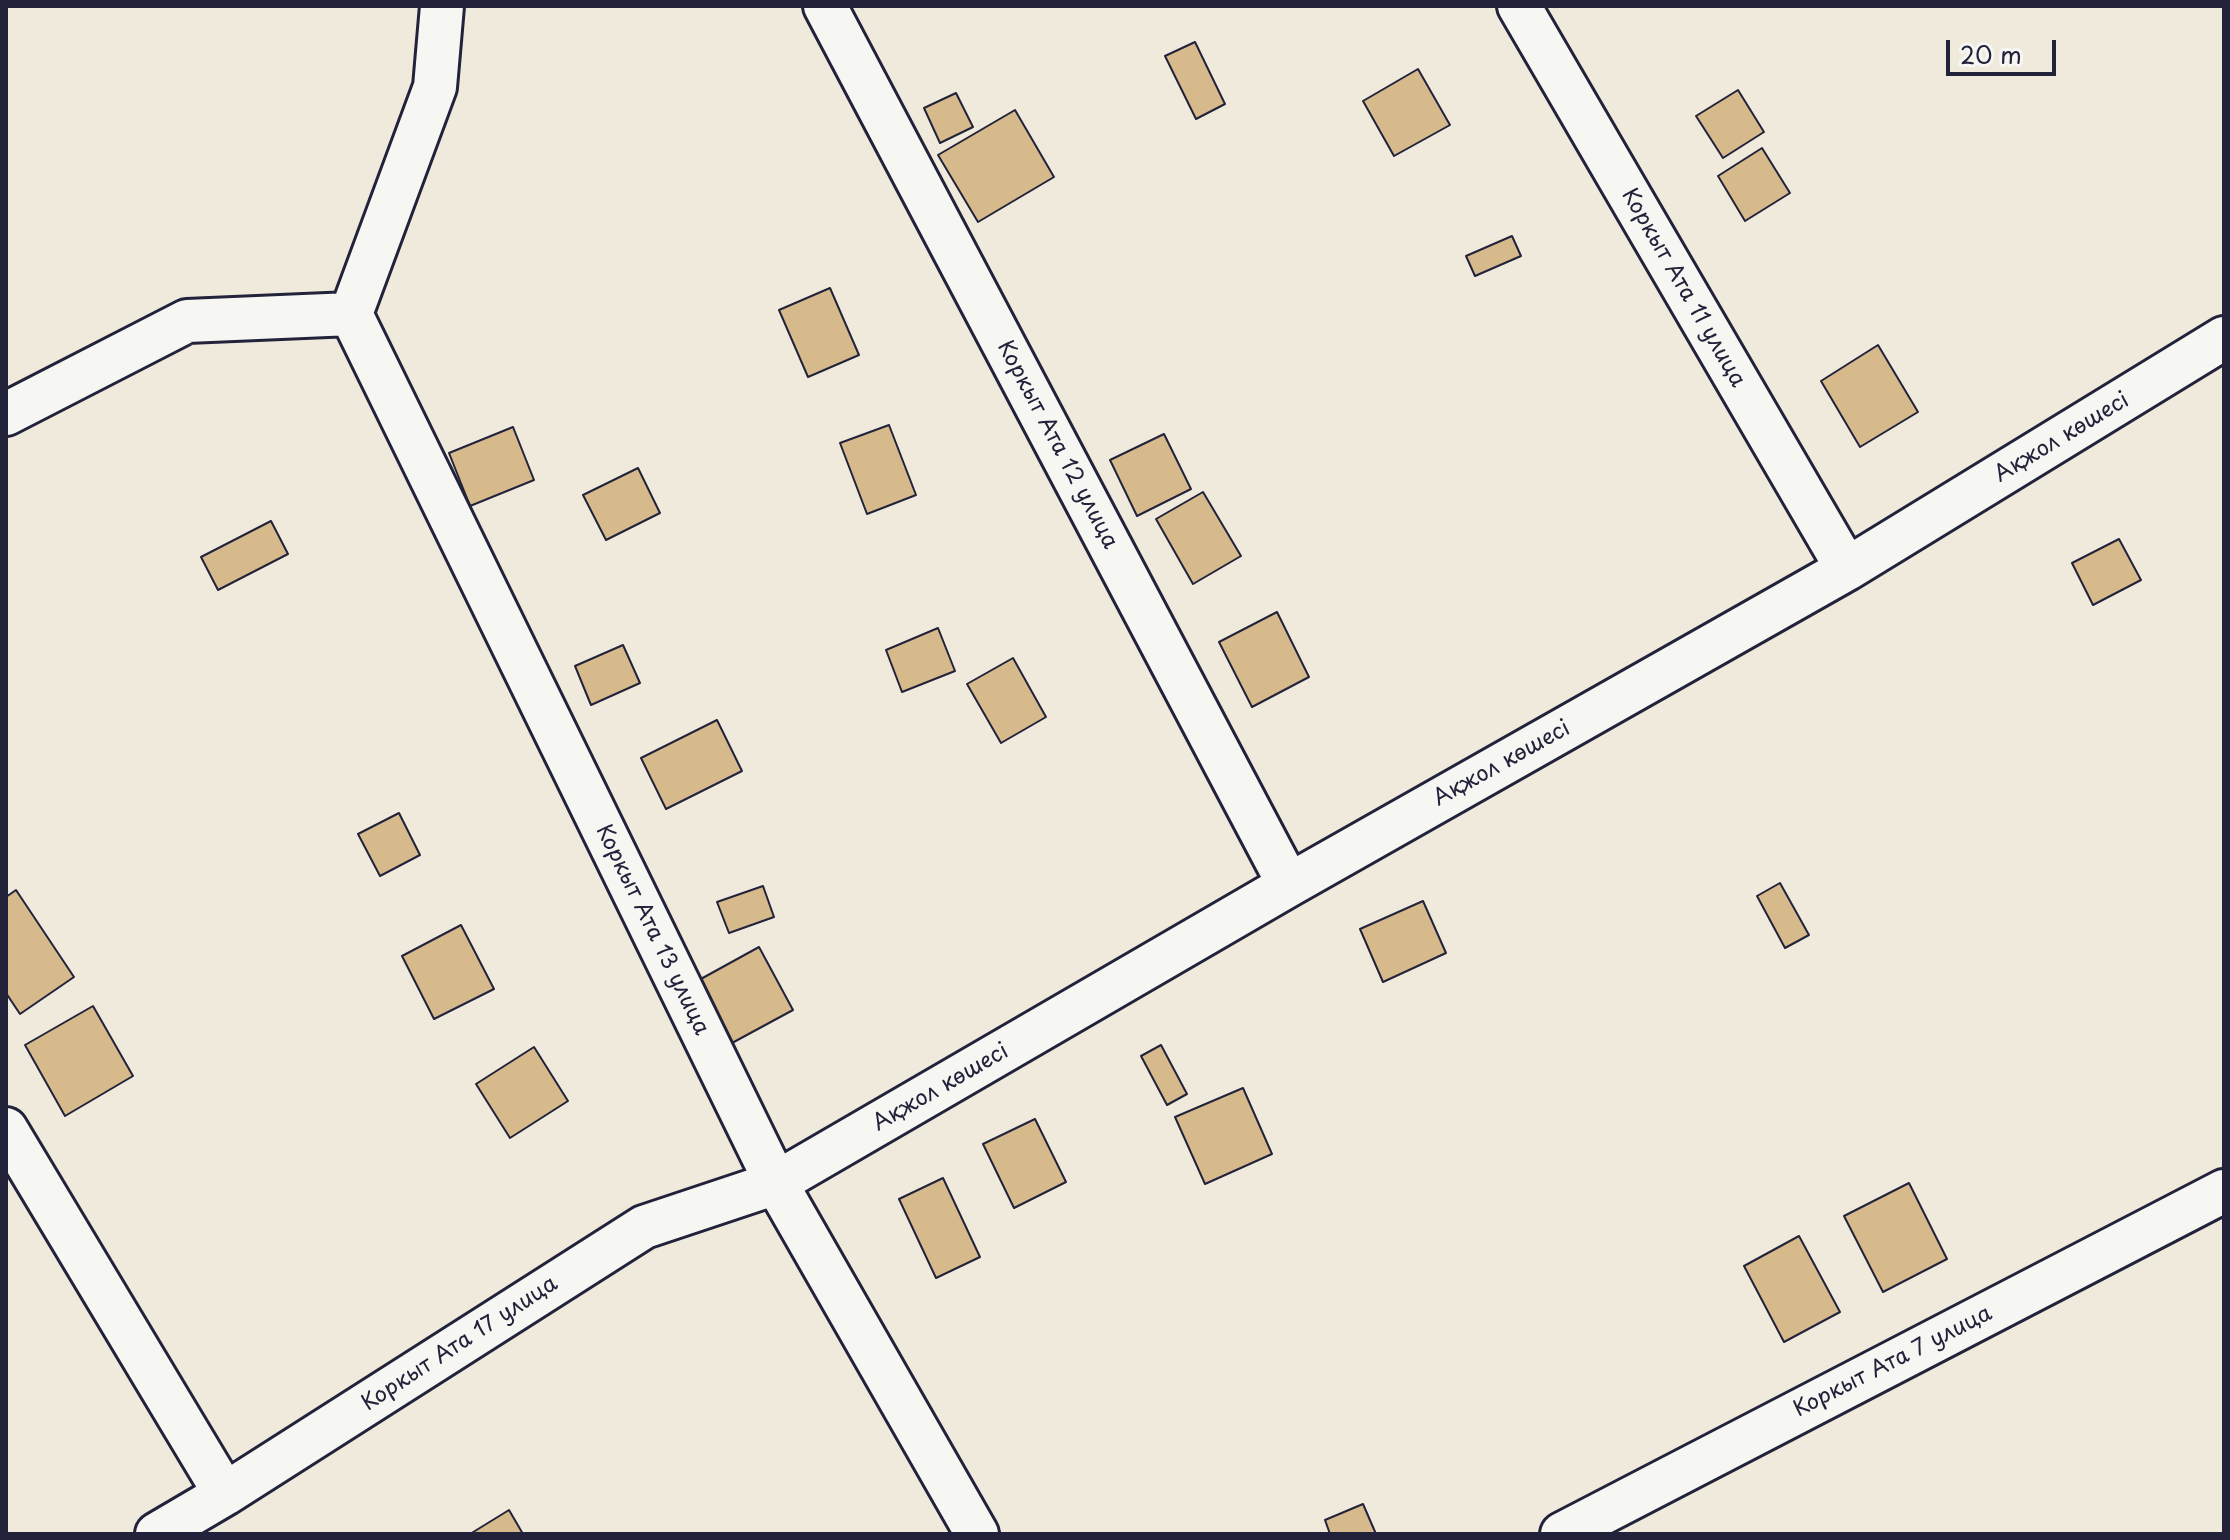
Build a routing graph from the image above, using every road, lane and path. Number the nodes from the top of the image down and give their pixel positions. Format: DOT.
graph roads {
  1 [pos="442,6"];
  2 [pos="825,6"];
  3 [pos="1519,6"];
  4 [pos="351,314"];
  5 [pos="2224,338"];
  6 [pos="6,414"];
  7 [pos="1847,569"];
  8 [pos="1289,885"];
  9 [pos="6,1129"];
  10 [pos="776,1183"];
  11 [pos="2224,1191"];
  12 [pos="225,1494"];
  13 [pos="157,1534"];
  14 [pos="977,1534"];
  15 [pos="1562,1534"];
  1 -- 4 [label="street"];
  2 -- 8 [label="street, Коркыт Ата 12 улица"];
  3 -- 7 [label="street, Коркыт Ата 11 улица"];
  4 -- 6 [label="street"];
  4 -- 10 [label="street, Коркыт Ата 13 улица"];
  5 -- 7 [label="street, Ақжол көшесі"];
  7 -- 8 [label="street, Ақжол көшесі"];
  8 -- 10 [label="street, Ақжол көшесі"];
  9 -- 12 [label="street"];
  10 -- 12 [label="street, Коркыт Ата 17 улица"];
  10 -- 14 [label="street, Коркыт Ата 13 улица"];
  11 -- 15 [label="street, Коркыт Ата 7 улица"];
  12 -- 13 [label="street, Коркыт Ата 17 улица"];
}
